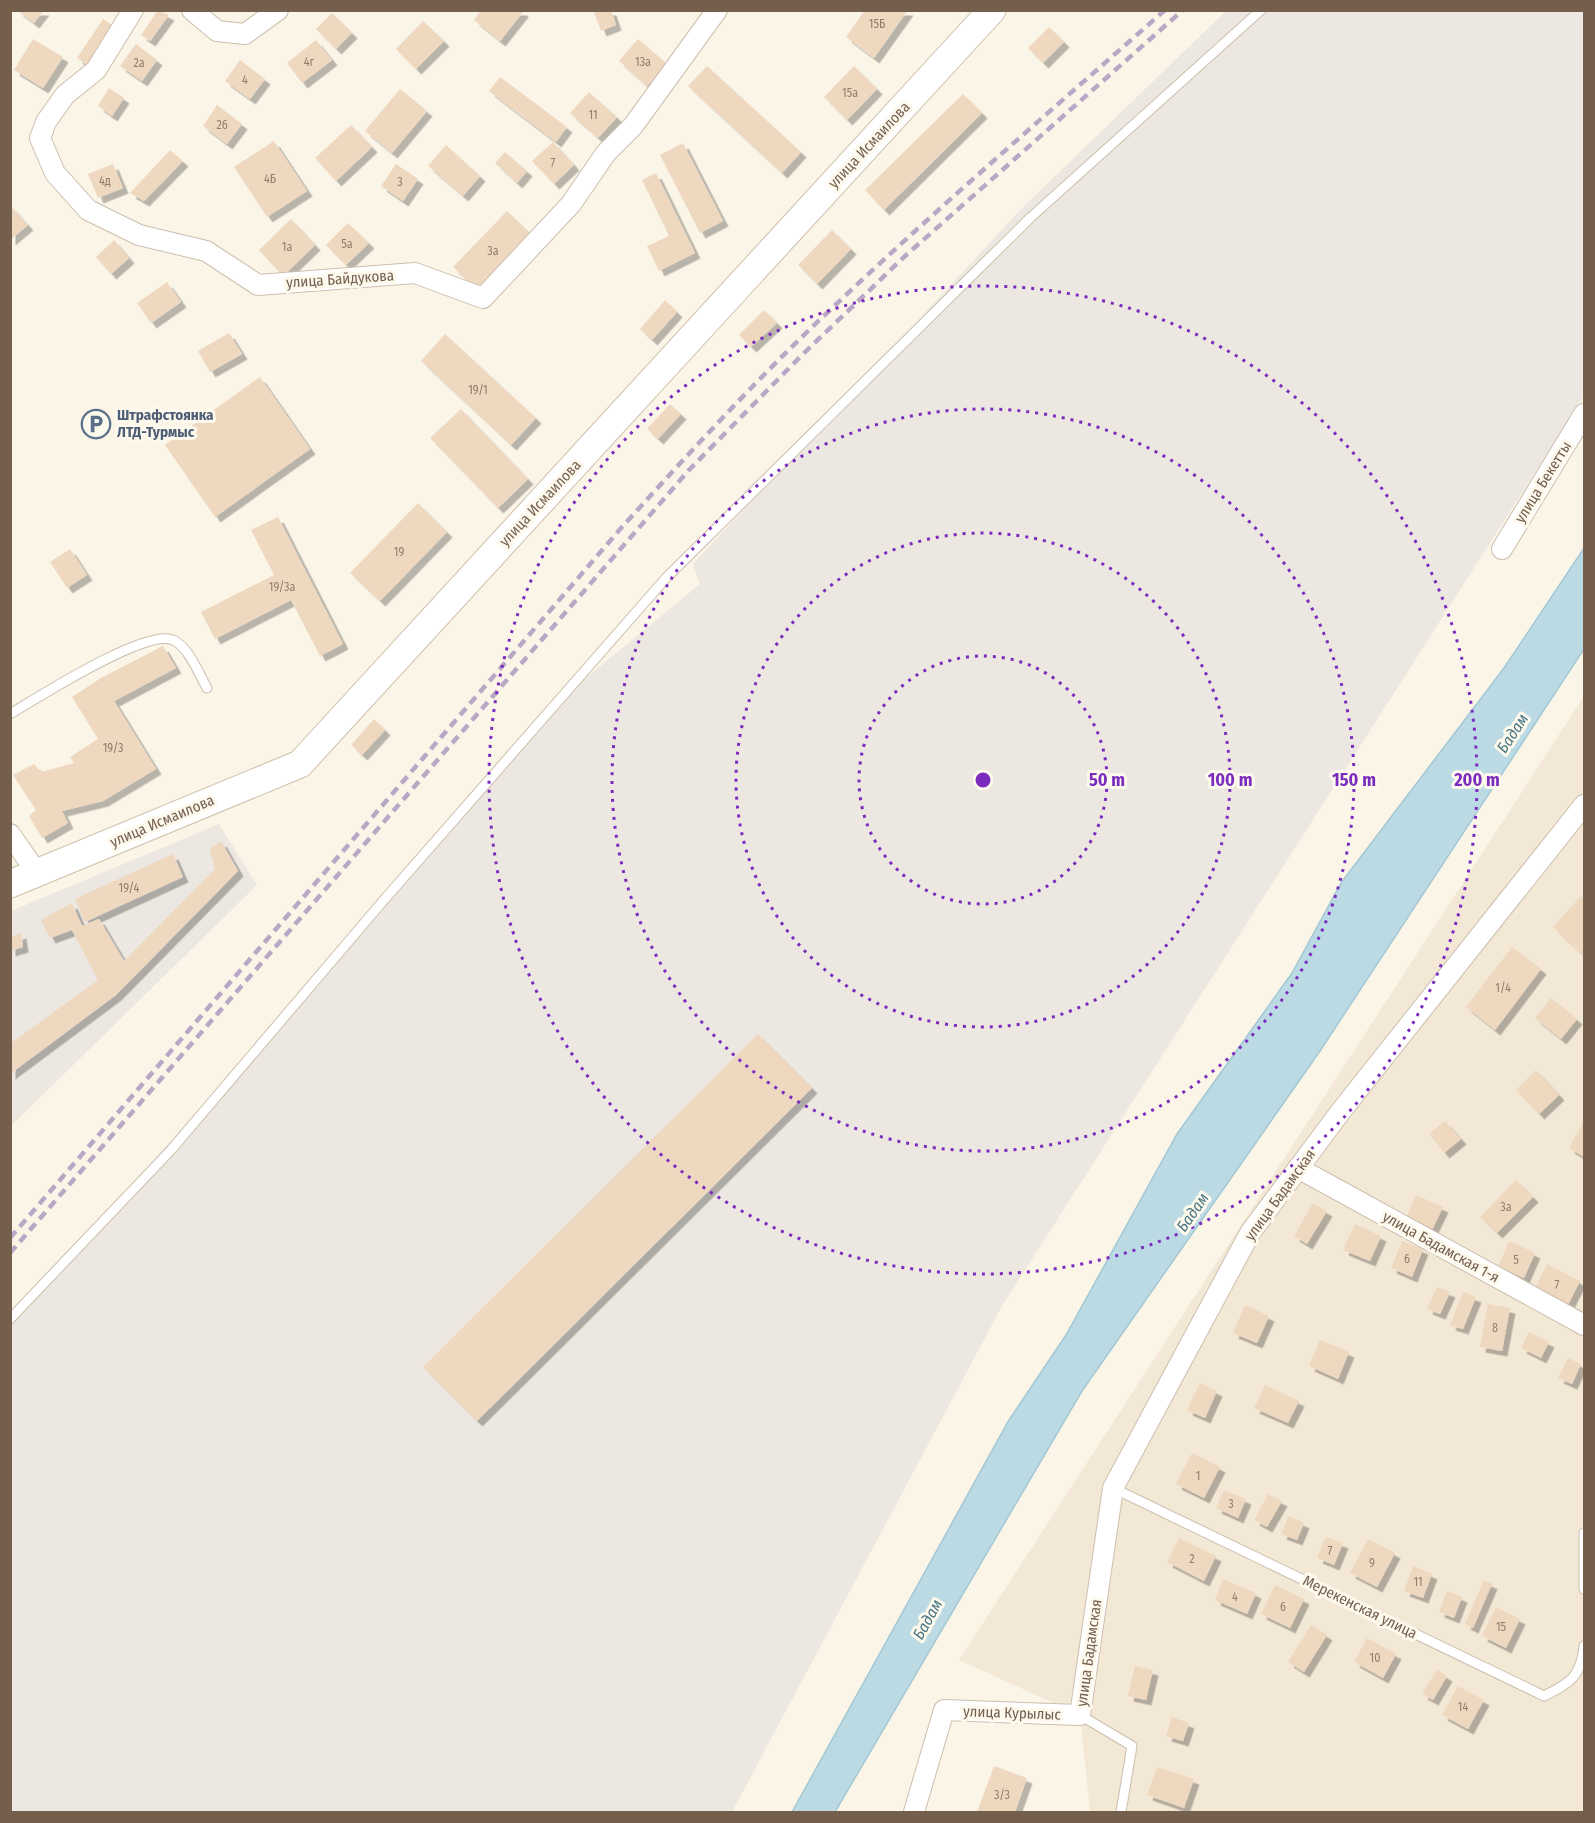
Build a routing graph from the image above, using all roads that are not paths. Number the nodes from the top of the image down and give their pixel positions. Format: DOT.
graph roads {
  1 [pos="133,10"];
  2 [pos="192,10"];
  3 [pos="278,10"];
  4 [pos="717,10"];
  5 [pos="992,10"];
  6 [pos="1261,10"];
  7 [pos="1584,414"];
  8 [pos="1502,549"];
  9 [pos="207,688"];
  10 [pos="10,714"];
  11 [pos="1584,805"];
  12 [pos="10,834"];
  13 [pos="37,873"];
  14 [pos="10,884"];
  15 [pos="1298,1168"];
  16 [pos="10,1319"];
  17 [pos="1584,1325"];
  18 [pos="1113,1488"];
  19 [pos="1584,1533"];
  20 [pos="1584,1589"];
  21 [pos="1584,1646"];
  22 [pos="1080,1715"];
  23 [pos="914,1812"];
  24 [pos="1121,1812"];
  1 -- 4 [label="street, улица Байдукова"];
  2 -- 3 [label="street"];
  5 -- 13 [label="main road, улица Исмаилова"];
  6 -- 16 [label="lane"];
  7 -- 8 [label="street, улица Бекетты"];
  9 -- 10 [label="lane"];
  11 -- 15 [label="street, улица Бадамская"];
  12 -- 13 [label="street"];
  13 -- 14 [label="main road, улица Исмаилова"];
  15 -- 17 [label="street, улица Бадамская 1-я"];
  15 -- 18 [label="street, улица Бадамская"];
  18 -- 21 [label="lane, Мерекенская улица"];
  18 -- 22 [label="street, улица Бадамская"];
  19 -- 20 [label="lane"];
  22 -- 23 [label="street, улица Курылыс"];
  22 -- 24 [label="lane"];
}
